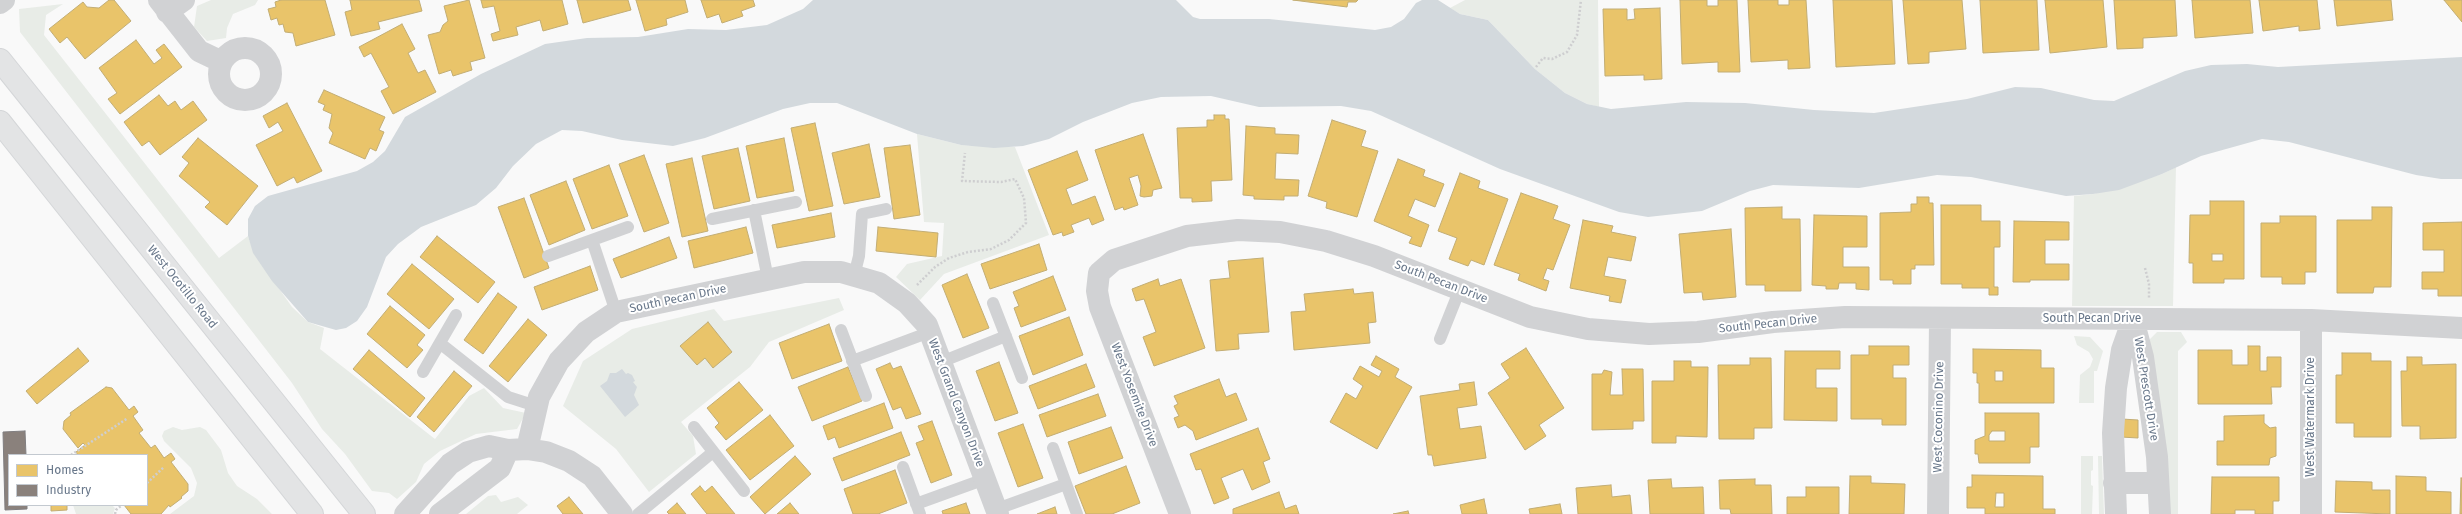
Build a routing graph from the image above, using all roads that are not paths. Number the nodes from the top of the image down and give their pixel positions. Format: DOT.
graph roads {
  1 [pos="4,0"];
  2 [pos="0,3"];
  3 [pos="170,4"];
  4 [pos="0,60"];
  5 [pos="222,62"];
  6 [pos="0,122"];
  7 [pos="796,202"];
  8 [pos="886,209"];
  9 [pos="754,210"];
  10 [pos="712,219"];
  11 [pos="628,226"];
  12 [pos="592,240"];
  13 [pos="548,256"];
  14 [pos="1099,273"];
  15 [pos="854,276"];
  16 [pos="768,279"];
  17 [pos="1460,289"];
  18 [pos="902,299"];
  19 [pos="993,303"];
  20 [pos="616,312"];
  21 [pos="456,315"];
  22 [pos="2133,319"];
  23 [pos="1940,320"];
  24 [pos="2311,320"];
  25 [pos="2462,328"];
  26 [pos="840,330"];
  27 [pos="930,332"];
  28 [pos="1006,336"];
  29 [pos="1440,339"];
  30 [pos="441,344"];
  31 [pos="852,361"];
  32 [pos="941,362"];
  33 [pos="423,372"];
  34 [pos="1022,378"];
  35 [pos="866,396"];
  36 [pos="536,406"];
  37 [pos="694,427"];
  38 [pos="1053,448"];
  39 [pos="517,450"];
  40 [pos="714,452"];
  41 [pos="450,464"];
  42 [pos="903,467"];
  43 [pos="985,479"];
  44 [pos="2114,483"];
  45 [pos="2158,483"];
  46 [pos="1066,484"];
  47 [pos="472,489"];
  48 [pos="744,491"];
  49 [pos="918,509"];
  50 [pos="997,512"];
  51 [pos="312,514"];
  52 [pos="364,514"];
  53 [pos="405,514"];
  54 [pos="440,514"];
  55 [pos="622,514"];
  56 [pos="638,514"];
  57 [pos="1077,514"];
  58 [pos="1180,514"];
  59 [pos="1938,514"];
  60 [pos="2116,514"];
  61 [pos="2160,514"];
  62 [pos="2311,514"];
  1 -- 2 [label="street"];
  3 -- 5 [label="street"];
  4 -- 52 [label="main road, West Ocotillo Road"];
  6 -- 51 [label="main road"];
  7 -- 9 [label="lane"];
  8 -- 15 [label="lane"];
  9 -- 10 [label="lane"];
  9 -- 16 [label="lane"];
  11 -- 12 [label="lane"];
  12 -- 13 [label="lane"];
  12 -- 20 [label="lane"];
  14 -- 17 [label="street, South Pecan Drive"];
  14 -- 58 [label="street, West Yosemite Drive"];
  15 -- 16 [label="street, South Pecan Drive"];
  15 -- 18 [label="street, South Pecan Drive"];
  16 -- 20 [label="street, South Pecan Drive"];
  17 -- 23 [label="street, South Pecan Drive"];
  17 -- 29 [label="lane"];
  18 -- 27 [label="street, West Grand Canyon Drive"];
  19 -- 28 [label="lane"];
  20 -- 36 [label="street, South Pecan Drive"];
  21 -- 30 [label="lane"];
  22 -- 23 [label="street, South Pecan Drive"];
  22 -- 24 [label="street, South Pecan Drive"];
  22 -- 44 [label="street, West Prescott Drive"];
  22 -- 45 [label="street, West Prescott Drive"];
  23 -- 59 [label="street, West Coconino Drive"];
  24 -- 25 [label="street, South Pecan Drive"];
  24 -- 62 [label="street, West Watermark Drive"];
  26 -- 31 [label="lane"];
  27 -- 31 [label="lane"];
  27 -- 32 [label="street, West Grand Canyon Drive"];
  28 -- 32 [label="lane"];
  28 -- 34 [label="lane"];
  30 -- 33 [label="lane"];
  30 -- 36 [label="lane"];
  31 -- 35 [label="lane"];
  32 -- 43 [label="street, West Grand Canyon Drive"];
  36 -- 39 [label="street, South Pecan Drive"];
  37 -- 40 [label="lane"];
  38 -- 46 [label="lane"];
  39 -- 41 [label="street"];
  39 -- 47 [label="street, South Pecan Drive"];
  39 -- 55 [label="street"];
  40 -- 48 [label="lane"];
  40 -- 56 [label="lane"];
  41 -- 47 [label="street"];
  41 -- 53 [label="street"];
  42 -- 49 [label="lane"];
  43 -- 49 [label="lane"];
  43 -- 50 [label="street, West Grand Canyon Drive"];
  44 -- 45 [label="street"];
  44 -- 60 [label="street, West Prescott Drive"];
  45 -- 61 [label="street, West Prescott Drive"];
  46 -- 50 [label="lane"];
  46 -- 57 [label="lane"];
  47 -- 54 [label="street, South Pecan Drive"];
}
